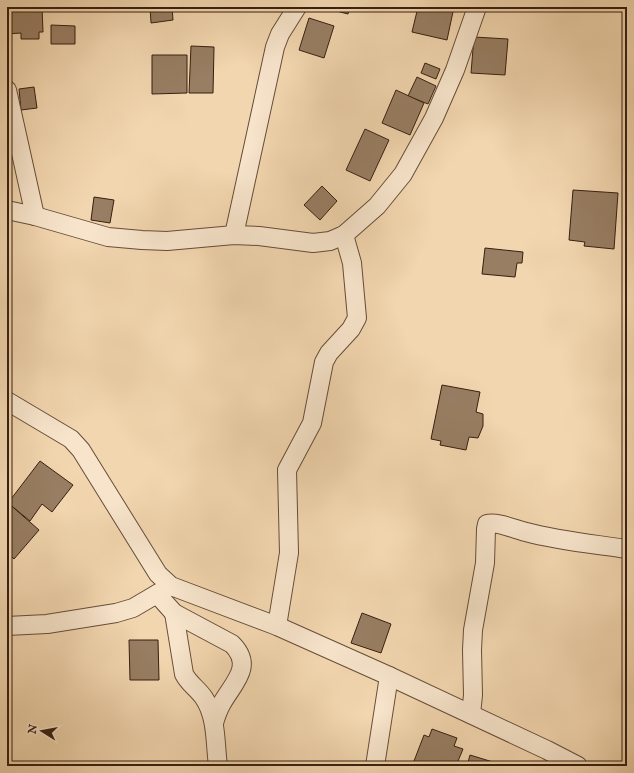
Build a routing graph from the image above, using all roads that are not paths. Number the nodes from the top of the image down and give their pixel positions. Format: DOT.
graph roads {
  1 [pos="297,7"];
  2 [pos="476,7"];
  3 [pos="7,90"];
  4 [pos="7,210"];
  5 [pos="35,216"];
  6 [pos="234,235"];
  7 [pos="344,236"];
  8 [pos="7,401"];
  9 [pos="627,549"];
  10 [pos="164,590"];
  11 [pos="174,613"];
  12 [pos="7,626"];
  13 [pos="277,626"];
  14 [pos="389,676"];
  15 [pos="471,714"];
  16 [pos="214,723"];
  17 [pos="545,758"];
  18 [pos="218,766"];
  19 [pos="375,766"];
  20 [pos="578,766"];
  1 -- 6 [label="street"];
  2 -- 7 [label="street"];
  3 -- 5 [label="street"];
  4 -- 5 [label="street"];
  5 -- 6 [label="street"];
  6 -- 7 [label="street"];
  7 -- 13 [label="street"];
  8 -- 10 [label="street"];
  9 -- 15 [label="street"];
  10 -- 11 [label="street"];
  10 -- 12 [label="street"];
  10 -- 13 [label="street"];
  11 -- 16 [label="street"];
  11 -- 16 [label="street"];
  13 -- 14 [label="street"];
  14 -- 15 [label="street"];
  14 -- 19 [label="street"];
  15 -- 17 [label="street"];
  16 -- 18 [label="street"];
  17 -- 20 [label="street"];
}
